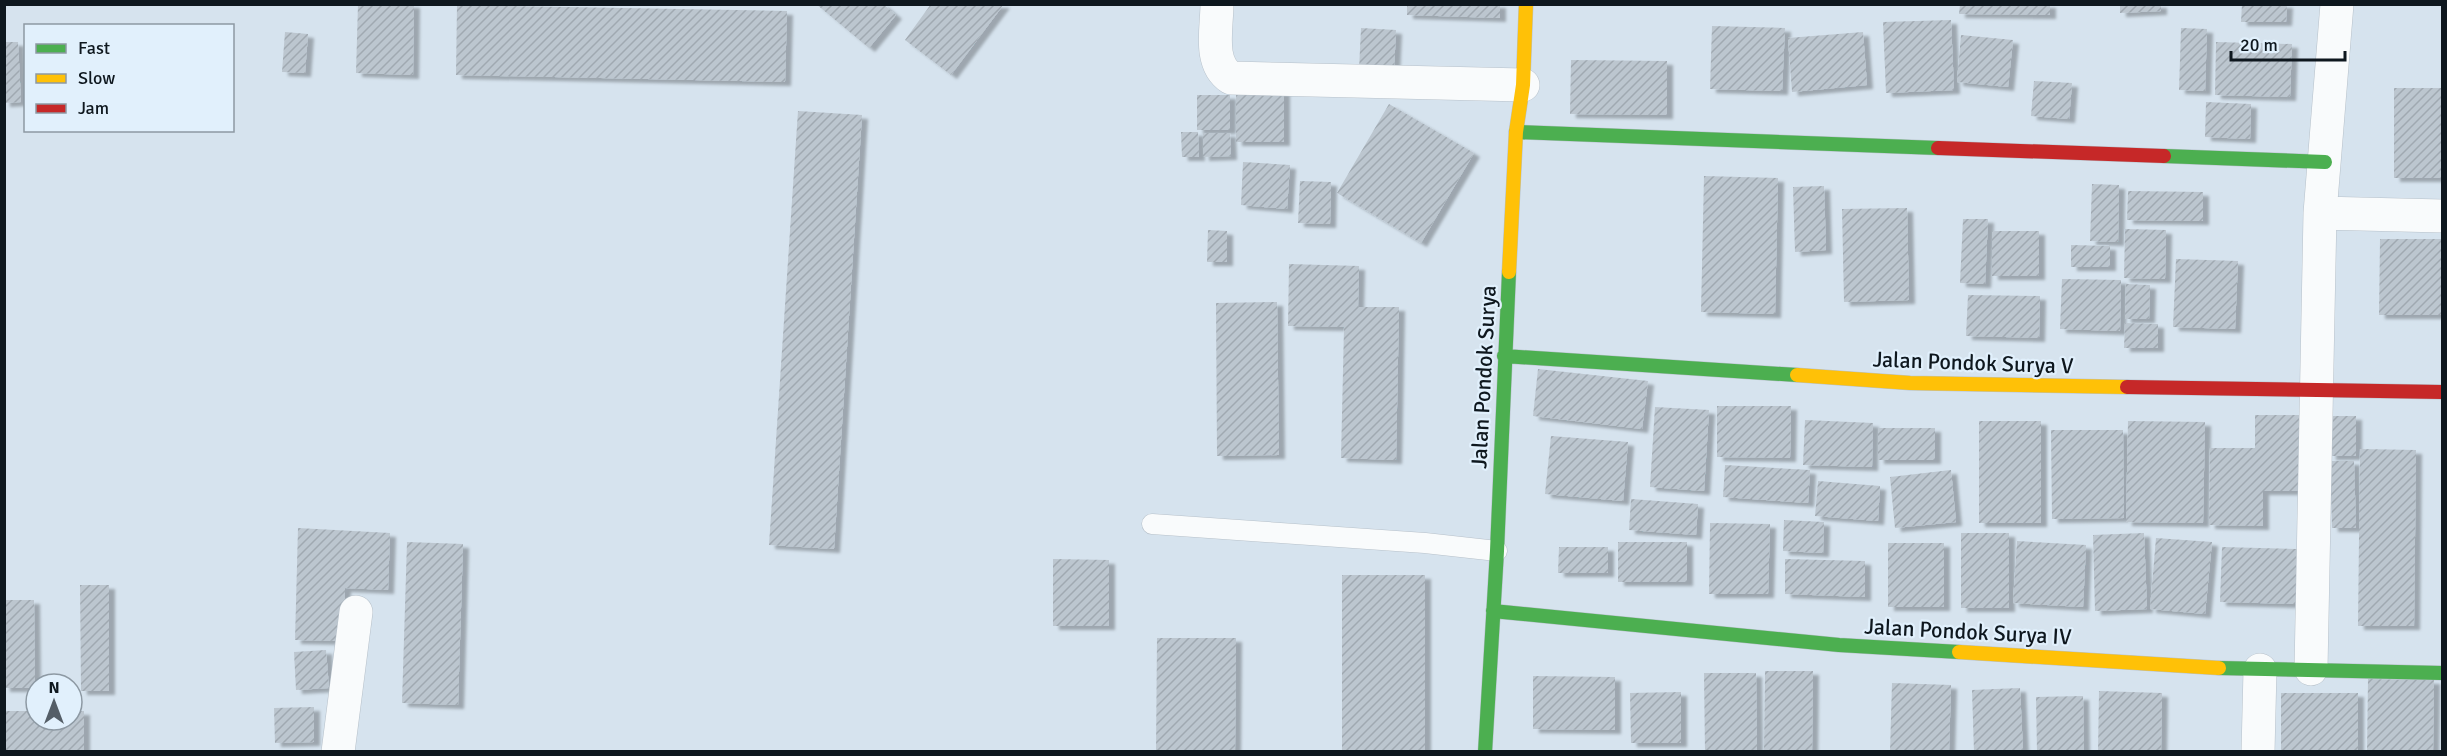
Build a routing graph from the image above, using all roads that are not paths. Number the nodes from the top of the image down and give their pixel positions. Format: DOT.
graph roads {
  1 [pos="1217,4"];
  2 [pos="1526,4"];
  3 [pos="2337,4"];
  4 [pos="1522,85"];
  5 [pos="1516,132"];
  6 [pos="2325,162"];
  7 [pos="2319,213"];
  8 [pos="2442,216"];
  9 [pos="1503,356"];
  10 [pos="2317,391"];
  11 [pos="2442,392"];
  12 [pos="1152,524"];
  13 [pos="1497,550"];
  14 [pos="1493,611"];
  15 [pos="356,612"];
  16 [pos="2311,669"];
  17 [pos="2260,670"];
  18 [pos="2442,673"];
  19 [pos="338,752"];
  20 [pos="1485,752"];
  21 [pos="2258,752"];
  1 -- 4 [label="street"];
  2 -- 4 [label="street, Jalan Pondok Surya"];
  3 -- 6 [label="street"];
  4 -- 5 [label="street, Jalan Pondok Surya"];
  5 -- 6 [label="street"];
  5 -- 9 [label="street, Jalan Pondok Surya"];
  6 -- 7 [label="street"];
  7 -- 8 [label="street"];
  7 -- 10 [label="street"];
  9 -- 10 [label="street, Jalan Pondok Surya V"];
  9 -- 13 [label="street, Jalan Pondok Surya"];
  10 -- 11 [label="street, Jalan Pondok Surya V"];
  10 -- 16 [label="street"];
  12 -- 13 [label="lane"];
  13 -- 14 [label="street, Jalan Pondok Surya"];
  14 -- 17 [label="street, Jalan Pondok Surya IV"];
  14 -- 20 [label="street, Jalan Pondok Surya"];
  15 -- 19 [label="street"];
  16 -- 17 [label="street, Jalan Pondok Surya IV"];
  16 -- 18 [label="street, Jalan Pondok Surya IV"];
  17 -- 21 [label="street"];
}
